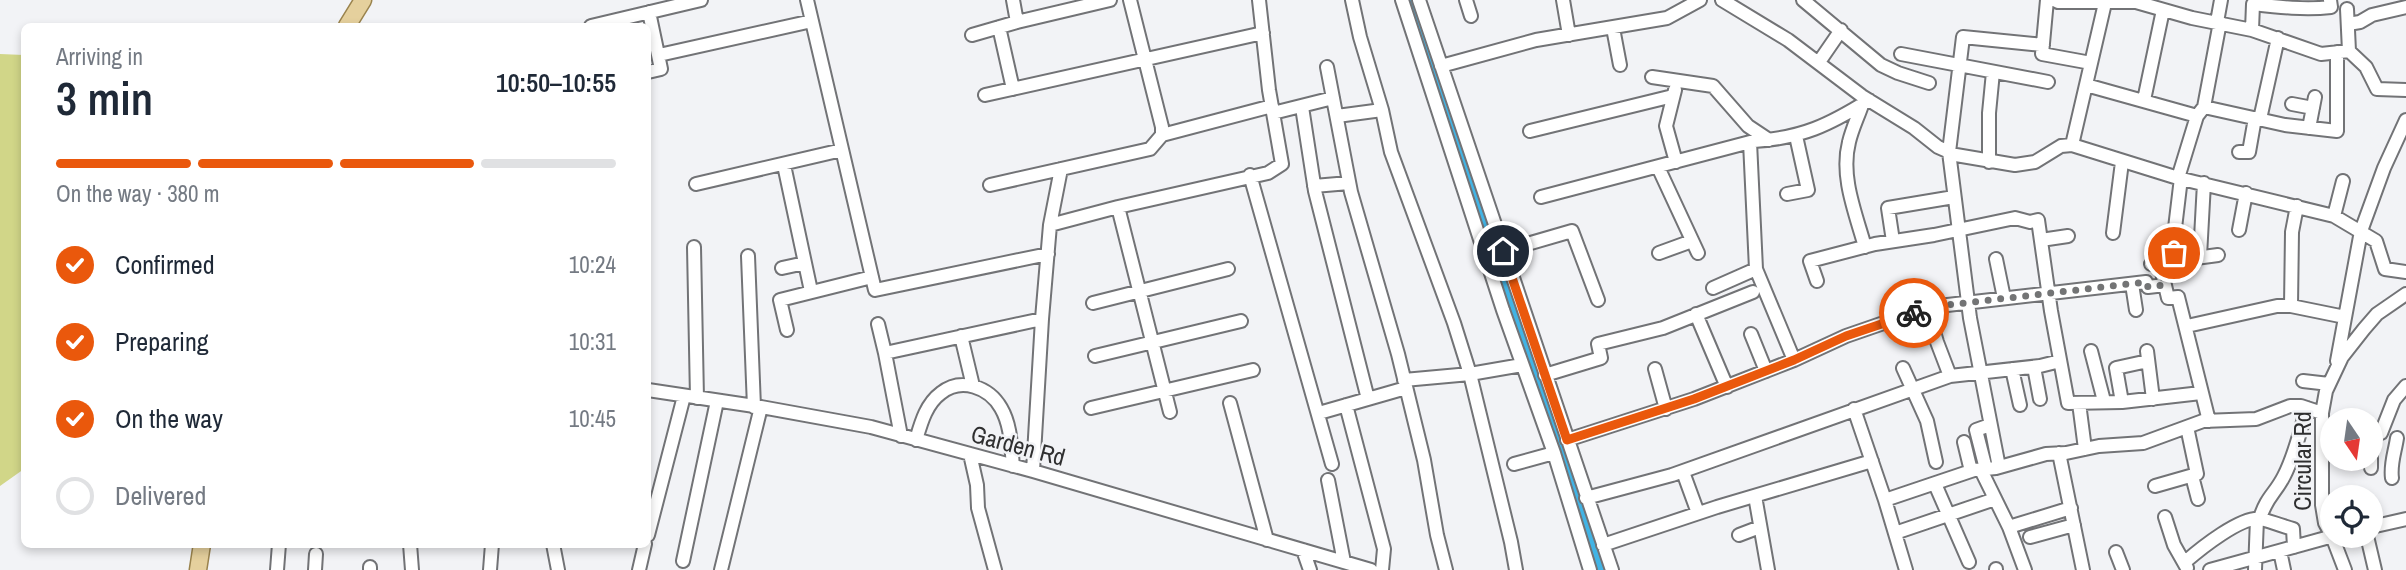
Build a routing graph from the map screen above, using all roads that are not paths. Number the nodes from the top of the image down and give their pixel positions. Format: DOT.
graph roads {
  1 [pos="363,0"];
  2 [pos="701,0"];
  3 [pos="807,0"];
  4 [pos="1013,0"];
  5 [pos="1110,0"];
  6 [pos="1130,0"];
  7 [pos="1259,0"];
  8 [pos="1352,0"];
  9 [pos="1402,0"];
  10 [pos="1419,0"];
  11 [pos="1466,0"];
  12 [pos="1563,0"];
  13 [pos="1700,0"];
  14 [pos="1722,0"];
  15 [pos="2047,0"];
  16 [pos="2054,0"];
  17 [pos="2221,0"];
  18 [pos="2330,0"];
  19 [pos="1811,2"];
  20 [pos="2105,3"];
  21 [pos="1067,5"];
  22 [pos="2398,5"];
  23 [pos="2347,9"];
  24 [pos="2163,10"];
  25 [pos="649,12"];
  26 [pos="1471,16"];
  27 [pos="812,21"];
  28 [pos="1017,22"];
  29 [pos="2218,22"];
  30 [pos="349,23"];
  31 [pos="603,23"];
  32 [pos="2348,24"];
  33 [pos="999,27"];
  34 [pos="1613,28"];
  35 [pos="1841,30"];
  36 [pos="2252,30"];
  37 [pos="1263,33"];
  38 [pos="972,35"];
  39 [pos="1569,35"];
  40 [pos="2278,38"];
  41 [pos="2043,45"];
  42 [pos="2343,52"];
  43 [pos="1901,54"];
  44 [pos="659,55"];
  45 [pos="1144,58"];
  46 [pos="1923,58"];
  47 [pos="1819,62"];
  48 [pos="2091,63"];
  49 [pos="1620,65"];
  50 [pos="1441,66"];
  51 [pos="1960,66"];
  52 [pos="1327,67"];
  53 [pos="651,71"];
  54 [pos="1993,72"];
  55 [pos="1652,77"];
  56 [pos="1678,80"];
  57 [pos="2048,82"];
  58 [pos="2086,85"];
  59 [pos="1013,89"];
  60 [pos="2406,90"];
  61 [pos="985,95"];
  62 [pos="1673,96"];
  63 [pos="1333,98"];
  64 [pos="2144,100"];
  65 [pos="1866,102"];
  66 [pos="2292,104"];
  67 [pos="1302,107"];
  68 [pos="1273,109"];
  69 [pos="1382,110"];
  70 [pos="2201,111"];
  71 [pos="1336,116"];
  72 [pos="2257,119"];
  73 [pos="2406,120"];
  74 [pos="2309,128"];
  75 [pos="1530,131"];
  76 [pos="1162,135"];
  77 [pos="1796,136"];
  78 [pos="1769,140"];
  79 [pos="1750,142"];
  80 [pos="2072,145"];
  81 [pos="842,150"];
  82 [pos="1949,152"];
  83 [pos="2239,152"];
  84 [pos="1676,162"];
  85 [pos="1989,162"];
  86 [pos="2122,162"];
  87 [pos="784,165"];
  88 [pos="1658,167"];
  89 [pos="1061,169"];
  90 [pos="1250,176"];
  91 [pos="2180,178"];
  92 [pos="2343,181"];
  93 [pos="1349,183"];
  94 [pos="2204,183"];
  95 [pos="696,184"];
  96 [pos="990,185"];
  97 [pos="1314,186"];
  98 [pos="2246,193"];
  99 [pos="1787,194"];
  100 [pos="1541,197"];
  101 [pos="1954,198"];
  102 [pos="2297,206"];
  103 [pos="1118,207"];
  104 [pos="2334,216"];
  105 [pos="1050,225"];
  106 [pos="1958,230"];
  107 [pos="2239,230"];
  108 [pos="2361,232"];
  109 [pos="2113,233"];
  110 [pos="2068,236"];
  111 [pos="2041,240"];
  112 [pos="1893,242"];
  113 [pos="694,247"];
  114 [pos="1865,247"];
  115 [pos="1503,251"];
  116 [pos="1659,253"];
  117 [pos="1048,254"];
  118 [pos="2218,255"];
  119 [pos="748,256"];
  120 [pos="2200,256"];
  121 [pos="1996,259"];
  122 [pos="2175,260"];
  123 [pos="805,263"];
  124 [pos="782,268"];
  125 [pos="1228,269"];
  126 [pos="1756,269"];
  127 [pos="2406,272"];
  128 [pos="872,276"];
  129 [pos="1727,281"];
  130 [pos="1817,281"];
  131 [pos="2132,284"];
  132 [pos="2165,285"];
  133 [pos="1713,288"];
  134 [pos="811,291"];
  135 [pos="1139,292"];
  136 [pos="1753,292"];
  137 [pos="2048,292"];
  138 [pos="2406,294"];
  139 [pos="1737,298"];
  140 [pos="2004,298"];
  141 [pos="1598,300"];
  142 [pos="1969,302"];
  143 [pos="1093,303"];
  144 [pos="2291,306"];
  145 [pos="1927,308"];
  146 [pos="2136,310"];
  147 [pos="1696,314"];
  148 [pos="2345,317"];
  149 [pos="1042,319"];
  150 [pos="1241,321"];
  151 [pos="878,324"];
  152 [pos="2187,326"];
  153 [pos="787,330"];
  154 [pos="1751,334"];
  155 [pos="961,336"];
  156 [pos="1152,343"];
  157 [pos="2091,351"];
  158 [pos="885,353"];
  159 [pos="1095,356"];
  160 [pos="1794,360"];
  161 [pos="2060,361"];
  162 [pos="1522,365"];
  163 [pos="2034,367"];
  164 [pos="1903,368"];
  165 [pos="1655,369"];
  166 [pos="2012,369"];
  167 [pos="1252,370"];
  168 [pos="1766,371"];
  169 [pos="2335,372"];
  170 [pos="1979,373"];
  171 [pos="1470,374"];
  172 [pos="1545,375"];
  173 [pos="1950,376"];
  174 [pos="2303,381"];
  175 [pos="1405,384"];
  176 [pos="2329,384"];
  177 [pos="973,386"];
  178 [pos="2406,386"];
  179 [pos="1727,387"];
  180 [pos="1914,388"];
  181 [pos="651,390"];
  182 [pos="1164,391"];
  183 [pos="2202,393"];
  184 [pos="690,397"];
  185 [pos="1368,399"];
  186 [pos="2040,399"];
  187 [pos="2154,399"];
  188 [pos="717,401"];
  189 [pos="2105,401"];
  190 [pos="2122,402"];
  191 [pos="1230,403"];
  192 [pos="2079,403"];
  193 [pos="1346,405"];
  194 [pos="2020,405"];
  195 [pos="757,407"];
  196 [pos="1091,408"];
  197 [pos="2307,408"];
  198 [pos="2326,408"];
  199 [pos="1666,409"];
  200 [pos="1854,409"];
  201 [pos="1170,412"];
  202 [pos="1319,413"];
  203 [pos="2320,415"];
  204 [pos="2384,418"];
  205 [pos="2209,421"];
  206 [pos="2187,427"];
  207 [pos="2384,434"];
  208 [pos="901,436"];
  209 [pos="916,440"];
  210 [pos="1567,440"];
  211 [pos="2402,440"];
  212 [pos="1964,442"];
  213 [pos="2085,449"];
  214 [pos="1554,453"];
  215 [pos="2059,453"];
  216 [pos="970,454"];
  217 [pos="1872,461"];
  218 [pos="1936,462"];
  219 [pos="1332,464"];
  220 [pos="1514,464"];
  221 [pos="1013,466"];
  222 [pos="1984,469"];
  223 [pos="1033,471"];
  224 [pos="1683,472"];
  225 [pos="2192,476"];
  226 [pos="2392,478"];
  227 [pos="1328,480"];
  228 [pos="1935,484"];
  229 [pos="2155,486"];
  230 [pos="1755,496"];
  231 [pos="1586,498"];
  232 [pos="1995,499"];
  233 [pos="2198,499"];
  234 [pos="1885,500"];
  235 [pos="2071,508"];
  236 [pos="1698,513"];
  237 [pos="1950,516"];
  238 [pos="2165,517"];
  239 [pos="2259,519"];
  240 [pos="2406,519"];
  241 [pos="2074,524"];
  242 [pos="2383,524"];
  243 [pos="651,526"];
  244 [pos="1760,527"];
  245 [pos="2009,527"];
  246 [pos="1895,533"];
  247 [pos="1739,536"];
  248 [pos="2030,537"];
  249 [pos="1267,540"];
  250 [pos="2320,540"];
  251 [pos="1603,545"];
  252 [pos="2294,547"];
  253 [pos="201,548"];
  254 [pos="279,548"];
  255 [pos="410,548"];
  256 [pos="492,548"];
  257 [pos="554,548"];
  258 [pos="644,548"];
  259 [pos="2337,548"];
  260 [pos="2370,548"];
  261 [pos="1303,550"];
  262 [pos="2280,551"];
  263 [pos="2116,552"];
  264 [pos="316,554"];
  265 [pos="683,561"];
  266 [pos="1344,562"];
  267 [pos="1969,562"];
  268 [pos="2255,564"];
  269 [pos="2186,566"];
  270 [pos="198,570"];
  271 [pos="277,570"];
  272 [pos="315,570"];
  273 [pos="412,570"];
  274 [pos="490,570"];
  275 [pos="558,570"];
  276 [pos="639,570"];
  277 [pos="721,570"];
  278 [pos="995,570"];
  279 [pos="1310,570"];
  280 [pos="1371,570"];
  281 [pos="1382,570"];
  282 [pos="1446,570"];
  283 [pos="1516,570"];
  284 [pos="1590,570"];
  285 [pos="1612,570"];
  286 [pos="1768,570"];
  287 [pos="1904,570"];
  288 [pos="2025,570"];
  289 [pos="2084,570"];
  290 [pos="2123,570"];
  291 [pos="2210,570"];
  292 [pos="2284,570"];
  293 [pos="2345,570"];
  294 [pos="2375,570"];
  1 -- 30 [label="main road"];
  2 -- 25 [label="street"];
  3 -- 27 [label="street"];
  4 -- 28 [label="street"];
  5 -- 21 [label="street"];
  6 -- 45 [label="street"];
  7 -- 37 [label="street"];
  8 -- 69 [label="street"];
  9 -- 162 [label="street"];
  10 -- 50 [label="street"];
  11 -- 26 [label="street"];
  12 -- 39 [label="street"];
  13 -- 34 [label="street"];
  14 -- 47 [label="street"];
  15 -- 41 [label="street"];
  16 -- 20 [label="street"];
  17 -- 29 [label="street"];
  18 -- 36 [label="street"];
  19 -- 35 [label="street"];
  20 -- 24 [label="street"];
  20 -- 48 [label="street"];
  21 -- 28 [label="street"];
  22 -- 32 [label="street"];
  23 -- 32 [label="street"];
  24 -- 29 [label="street"];
  24 -- 64 [label="street"];
  25 -- 31 [label="street"];
  25 -- 44 [label="street"];
  27 -- 44 [label="street"];
  27 -- 81 [label="street"];
  28 -- 33 [label="street"];
  29 -- 36 [label="street"];
  29 -- 70 [label="street"];
  32 -- 42 [label="street"];
  33 -- 38 [label="street"];
  33 -- 59 [label="street"];
  34 -- 39 [label="street"];
  34 -- 49 [label="street"];
  35 -- 46 [label="street"];
  35 -- 47 [label="street"];
  36 -- 40 [label="street"];
  37 -- 45 [label="street"];
  37 -- 68 [label="street"];
  39 -- 50 [label="street"];
  40 -- 42 [label="street"];
  40 -- 72 [label="street"];
  41 -- 48 [label="street"];
  41 -- 51 [label="street"];
  42 -- 60 [label="street"];
  42 -- 74 [label="street"];
  43 -- 46 [label="street"];
  44 -- 53 [label="street"];
  45 -- 59 [label="street"];
  45 -- 76 [label="street"];
  46 -- 51 [label="street"];
  47 -- 65 [label="street"];
  48 -- 58 [label="street"];
  50 -- 115 [label="street"];
  51 -- 54 [label="street"];
  51 -- 82 [label="street"];
  52 -- 63 [label="street"];
  54 -- 57 [label="street"];
  54 -- 85 [label="street"];
  55 -- 56 [label="street"];
  56 -- 62 [label="street"];
  56 -- 78 [label="street"];
  58 -- 64 [label="street"];
  58 -- 80 [label="street"];
  59 -- 61 [label="street"];
  62 -- 75 [label="street"];
  62 -- 84 [label="street"];
  63 -- 67 [label="street"];
  63 -- 71 [label="street"];
  64 -- 70 [label="street"];
  65 -- 77 [label="street"];
  65 -- 82 [label="street"];
  65 -- 114 [label="street"];
  66 -- 74 [label="street"];
  67 -- 68 [label="street"];
  67 -- 97 [label="street"];
  68 -- 76 [label="street"];
  68 -- 90 [label="street"];
  69 -- 71 [label="street"];
  69 -- 171 [label="street"];
  70 -- 72 [label="street"];
  70 -- 91 [label="street"];
  71 -- 93 [label="street"];
  72 -- 74 [label="street"];
  72 -- 83 [label="street"];
  73 -- 108 [label="street"];
  76 -- 89 [label="street"];
  77 -- 78 [label="street"];
  77 -- 99 [label="street"];
  78 -- 79 [label="street"];
  79 -- 84 [label="street"];
  79 -- 126 [label="street"];
  80 -- 85 [label="street"];
  80 -- 86 [label="street"];
  81 -- 87 [label="street"];
  81 -- 128 [label="street"];
  82 -- 85 [label="street"];
  82 -- 101 [label="street"];
  84 -- 88 [label="street"];
  86 -- 91 [label="street"];
  86 -- 109 [label="street"];
  87 -- 95 [label="street"];
  87 -- 123 [label="street"];
  88 -- 100 [label="street"];
  88 -- 116 [label="street"];
  89 -- 96 [label="street"];
  89 -- 105 [label="street"];
  90 -- 103 [label="street"];
  90 -- 202 [label="street"];
  91 -- 94 [label="street"];
  91 -- 122 [label="street"];
  92 -- 104 [label="street"];
  93 -- 97 [label="street"];
  93 -- 175 [label="street"];
  94 -- 98 [label="street"];
  94 -- 120 [label="street"];
  97 -- 185 [label="street"];
  98 -- 102 [label="street"];
  98 -- 107 [label="street"];
  101 -- 106 [label="street"];
  101 -- 112 [label="street"];
  102 -- 104 [label="street"];
  102 -- 144 [label="street"];
  103 -- 105 [label="street"];
  103 -- 135 [label="street"];
  104 -- 108 [label="street"];
  105 -- 117 [label="street"];
  106 -- 111 [label="street"];
  106 -- 112 [label="street"];
  106 -- 142 [label="street"];
  108 -- 127 [label="street"];
  108 -- 148 [label="street"];
  110 -- 111 [label="street"];
  111 -- 137 [label="street"];
  112 -- 114 [label="street"];
  113 -- 184 [label="street"];
  114 -- 130 [label="street"];
  115 -- 141 [label="street"];
  115 -- 172 [label="street"];
  117 -- 128 [label="street"];
  117 -- 149 [label="street"];
  118 -- 120 [label="street"];
  119 -- 195 [label="street"];
  120 -- 122 [label="street"];
  121 -- 140 [label="street"];
  122 -- 132 [label="street"];
  123 -- 124 [label="street"];
  123 -- 134 [label="street"];
  125 -- 135 [label="street"];
  126 -- 129 [label="street"];
  126 -- 160 [label="street"];
  128 -- 134 [label="street"];
  129 -- 133 [label="street"];
  129 -- 139 [label="street"];
  131 -- 132 [label="street"];
  131 -- 137 [label="street"];
  131 -- 146 [label="street"];
  132 -- 152 [label="street"];
  134 -- 153 [label="street"];
  135 -- 143 [label="street"];
  135 -- 156 [label="street"];
  136 -- 139 [label="street"];
  137 -- 140 [label="street"];
  137 -- 161 [label="street"];
  138 -- 169 [label="street, Circular Rd"];
  139 -- 147 [label="street"];
  140 -- 142 [label="street"];
  142 -- 145 [label="street"];
  142 -- 170 [label="street"];
  144 -- 148 [label="street"];
  144 -- 152 [label="street"];
  145 -- 160 [label="street"];
  145 -- 173 [label="street"];
  147 -- 172 [label="street"];
  147 -- 179 [label="street"];
  148 -- 169 [label="street"];
  149 -- 155 [label="street"];
  149 -- 223 [label="street"];
  150 -- 156 [label="street"];
  151 -- 158 [label="street"];
  152 -- 183 [label="street"];
  154 -- 168 [label="street"];
  155 -- 158 [label="street"];
  155 -- 177 [label="street"];
  156 -- 159 [label="street"];
  156 -- 182 [label="street"];
  157 -- 189 [label="street"];
  158 -- 208 [label="street"];
  160 -- 168 [label="street"];
  161 -- 163 [label="street"];
  161 -- 192 [label="street"];
  162 -- 171 [label="street"];
  162 -- 214 [label="street"];
  163 -- 166 [label="street"];
  163 -- 186 [label="street"];
  164 -- 180 [label="street"];
  165 -- 199 [label="street"];
  166 -- 170 [label="street"];
  166 -- 194 [label="street"];
  167 -- 182 [label="street"];
  168 -- 179 [label="street"];
  169 -- 176 [label="street, Circular Rd"];
  170 -- 173 [label="street"];
  170 -- 222 [label="street"];
  171 -- 175 [label="street"];
  171 -- 283 [label="street"];
  172 -- 210 [label="street"];
  173 -- 180 [label="street"];
  174 -- 176 [label="street"];
  175 -- 185 [label="street"];
  175 -- 282 [label="street"];
  176 -- 198 [label="street, Circular Rd"];
  177 -- 209 [label="street"];
  177 -- 221 [label="street"];
  178 -- 204 [label="street"];
  179 -- 199 [label="street"];
  180 -- 200 [label="street"];
  180 -- 218 [label="street"];
  181 -- 184 [label="street, Garden Rd"];
  182 -- 196 [label="street"];
  182 -- 201 [label="street"];
  183 -- 187 [label="street"];
  183 -- 205 [label="street"];
  184 -- 188 [label="street, Garden Rd"];
  184 -- 243 [label="street"];
  185 -- 193 [label="street"];
  187 -- 190 [label="street"];
  187 -- 190 [label="street"];
  188 -- 195 [label="street, Garden Rd"];
  188 -- 265 [label="street"];
  189 -- 190 [label="street"];
  189 -- 192 [label="street"];
  191 -- 249 [label="street"];
  192 -- 213 [label="street"];
  193 -- 202 [label="street"];
  193 -- 281 [label="street"];
  195 -- 208 [label="street, Garden Rd"];
  195 -- 277 [label="street"];
  197 -- 203 [label="street"];
  197 -- 205 [label="street"];
  197 -- 239 [label="street"];
  199 -- 210 [label="street"];
  200 -- 217 [label="street"];
  200 -- 224 [label="street"];
  202 -- 219 [label="street"];
  205 -- 206 [label="street"];
  206 -- 213 [label="street"];
  206 -- 225 [label="street"];
  207 -- 211 [label="street"];
  208 -- 209 [label="street, Garden Rd"];
  209 -- 216 [label="street, Garden Rd"];
  210 -- 231 [label="street"];
  211 -- 226 [label="street"];
  212 -- 222 [label="street"];
  213 -- 215 [label="street"];
  214 -- 220 [label="street"];
  214 -- 284 [label="street"];
  215 -- 222 [label="street"];
  215 -- 235 [label="street"];
  216 -- 221 [label="street, Garden Rd"];
  216 -- 278 [label="street"];
  217 -- 230 [label="street"];
  217 -- 234 [label="street"];
  221 -- 223 [label="street, Garden Rd"];
  222 -- 228 [label="street"];
  222 -- 232 [label="street"];
  223 -- 249 [label="street, Garden Rd"];
  224 -- 231 [label="street"];
  224 -- 236 [label="street"];
  225 -- 229 [label="street"];
  225 -- 233 [label="street"];
  227 -- 266 [label="street"];
  228 -- 234 [label="street"];
  228 -- 237 [label="street"];
  230 -- 236 [label="street"];
  230 -- 244 [label="street"];
  231 -- 251 [label="street"];
  232 -- 237 [label="street"];
  232 -- 245 [label="street"];
  234 -- 246 [label="street"];
  235 -- 241 [label="street"];
  235 -- 245 [label="street"];
  236 -- 251 [label="street"];
  237 -- 246 [label="street"];
  237 -- 267 [label="street"];
  238 -- 269 [label="street"];
  239 -- 252 [label="street"];
  239 -- 268 [label="street"];
  239 -- 269 [label="street"];
  240 -- 242 [label="street"];
  241 -- 248 [label="street"];
  241 -- 289 [label="street"];
  244 -- 247 [label="street"];
  244 -- 286 [label="street"];
  245 -- 288 [label="street"];
  246 -- 287 [label="street"];
  249 -- 261 [label="street, Garden Rd"];
  250 -- 252 [label="street"];
  251 -- 285 [label="street"];
  252 -- 262 [label="street"];
  253 -- 270 [label="main road"];
  254 -- 271 [label="street"];
  255 -- 273 [label="street"];
  256 -- 274 [label="street"];
  257 -- 275 [label="street"];
  258 -- 276 [label="street"];
  259 -- 293 [label="street, Circular Rd"];
  260 -- 294 [label="street"];
  261 -- 266 [label="street, Garden Rd"];
  261 -- 279 [label="street"];
  262 -- 268 [label="street"];
  262 -- 292 [label="street"];
  263 -- 290 [label="street"];
  264 -- 272 [label="street"];
  266 -- 280 [label="street, Garden Rd"];
  268 -- 291 [label="street"];
}
